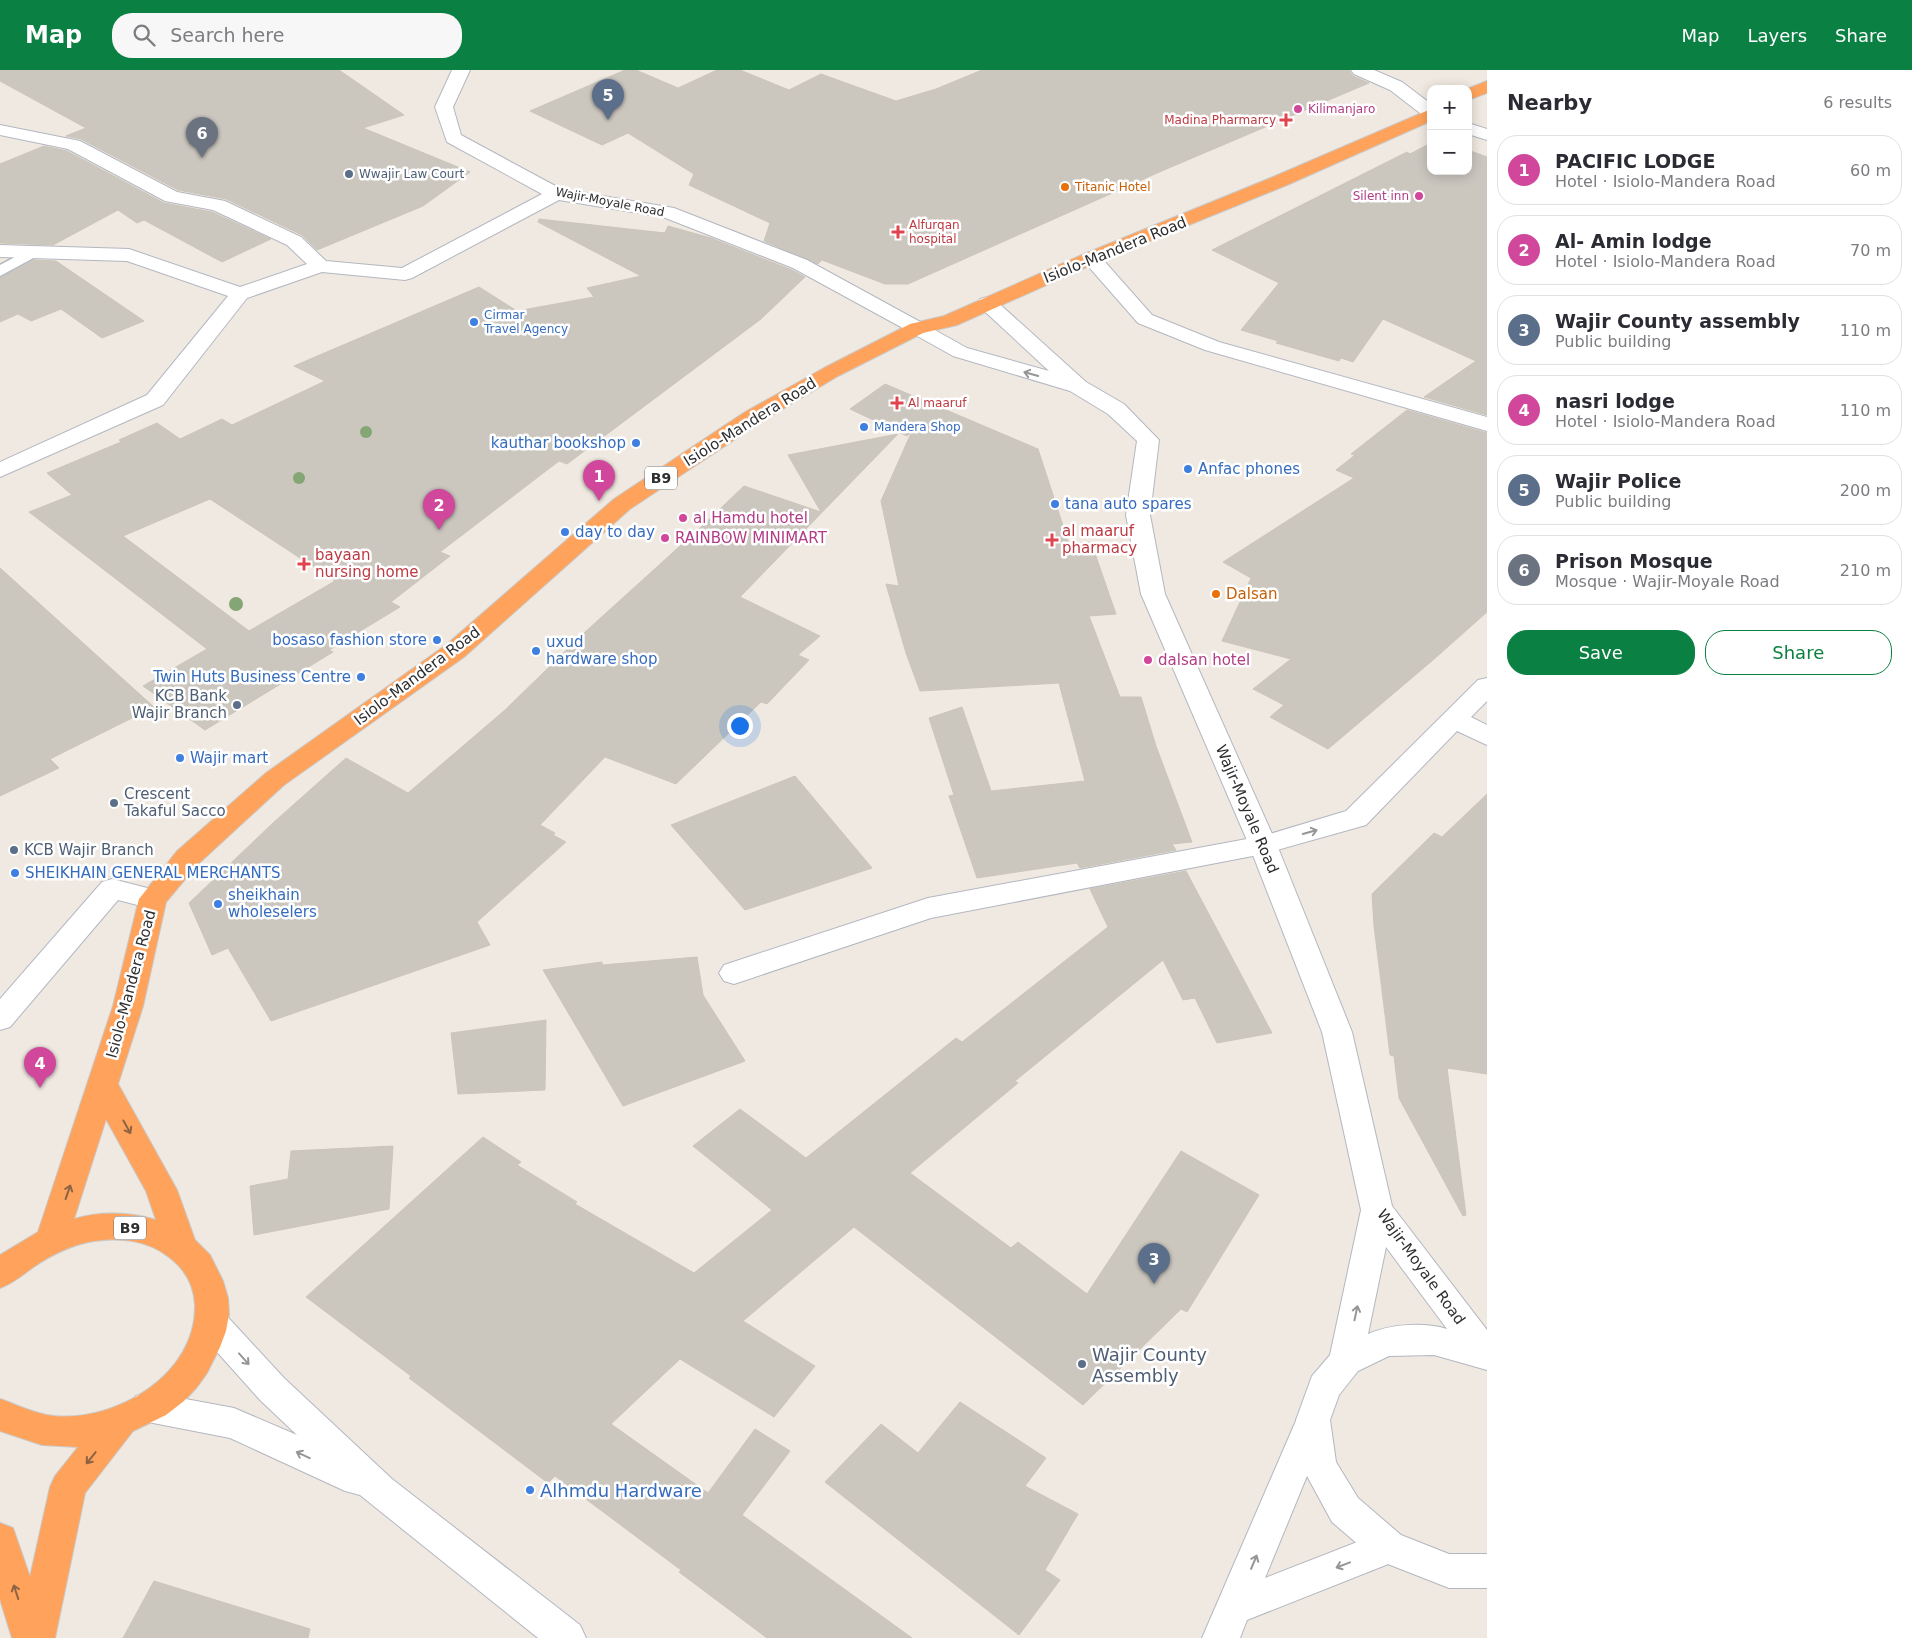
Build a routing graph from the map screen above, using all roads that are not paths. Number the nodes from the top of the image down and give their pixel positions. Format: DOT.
graph roads {
  1 [pos="461,70"];
  2 [pos="1360,70"];
  3 [pos="1487,86"];
  4 [pos="1472,93"];
  5 [pos="1427,110"];
  6 [pos="1427,115"];
  7 [pos="1472,129"];
  8 [pos="0,130"];
  9 [pos="1487,135"];
  10 [pos="556,194"];
  11 [pos="0,251"];
  12 [pos="34,252"];
  13 [pos="1092,258"];
  14 [pos="320,266"];
  15 [pos="0,271"];
  16 [pos="240,294"];
  17 [pos="987,303"];
  18 [pos="917,328"];
  19 [pos="1078,387"];
  20 [pos="1487,424"];
  21 [pos="0,470"];
  22 [pos="1487,686"];
  23 [pos="1454,719"];
  24 [pos="1487,736"];
  25 [pos="1263,846"];
  26 [pos="153,899"];
  27 [pos="734,972"];
  28 [pos="0,1019"];
  29 [pos="103,1084"];
  30 [pos="1378,1210"];
  31 [pos="52,1238"];
  32 [pos="181,1245"];
  33 [pos="7,1260"];
  34 [pos="212,1323"];
  35 [pos="1486,1354"];
  36 [pos="1346,1361"];
  37 [pos="0,1414"];
  38 [pos="135,1414"];
  39 [pos="1313,1420"];
  40 [pos="379,1490"];
  41 [pos="0,1540"];
  42 [pos="1388,1547"];
  43 [pos="1487,1571"];
  44 [pos="1228,1622"];
  45 [pos="31,1638"];
  46 [pos="36,1638"];
  47 [pos="567,1638"];
  1 -- 10 [label="street, Wajir-Moyale Road"];
  2 -- 5 [label="street"];
  3 -- 4 [label="highway"];
  6 -- 13 [label="highway, Isiolo-Mandera Road / B9"];
  7 -- 9 [label="street"];
  8 -- 14 [label="street"];
  10 -- 14 [label="street"];
  10 -- 18 [label="street, Wajir-Moyale Road"];
  11 -- 12 [label="street"];
  12 -- 15 [label="lane"];
  12 -- 16 [label="street"];
  13 -- 17 [label="highway, Isiolo-Mandera Road / B9"];
  13 -- 20 [label="street"];
  14 -- 16 [label="street"];
  16 -- 21 [label="street"];
  17 -- 18 [label="highway, Isiolo-Mandera Road / B9"];
  17 -- 19 [label="street, Wajir-Moyale Road"];
  19 -- 18 [label="street, Wajir-Moyale Road, one-way"];
  18 -- 26 [label="highway, Isiolo-Mandera Road / B9"];
  19 -- 25 [label="street, Wajir-Moyale Road"];
  22 -- 23 [label="street"];
  23 -- 24 [label="street"];
  25 -- 23 [label="street, one-way"];
  25 -- 27 [label="street"];
  25 -- 30 [label="street, Wajir-Moyale Road"];
  26 -- 28 [label="street"];
  26 -- 29 [label="highway, Isiolo-Mandera Road / B9"];
  31 -- 29 [label="highway, Isiolo-Mandera Road / B9, one-way"];
  29 -- 32 [label="highway, B9, one-way"];
  30 -- 35 [label="street, Wajir-Moyale Road"];
  36 -- 30 [label="street, one-way"];
  31 -- 32 [label="highway, B9"];
  31 -- 33 [label="highway, B9"];
  32 -- 34 [label="highway, B9"];
  34 -- 38 [label="highway, B9"];
  34 -- 40 [label="street, one-way"];
  35 -- 36 [label="street"];
  36 -- 39 [label="street"];
  37 -- 38 [label="highway, B9"];
  40 -- 38 [label="street, one-way"];
  38 -- 46 [label="highway, B9, one-way"];
  39 -- 42 [label="street"];
  44 -- 39 [label="street, one-way"];
  40 -- 47 [label="street"];
  45 -- 41 [label="highway, one-way"];
  42 -- 43 [label="street"];
  42 -- 44 [label="street, one-way"];
}
